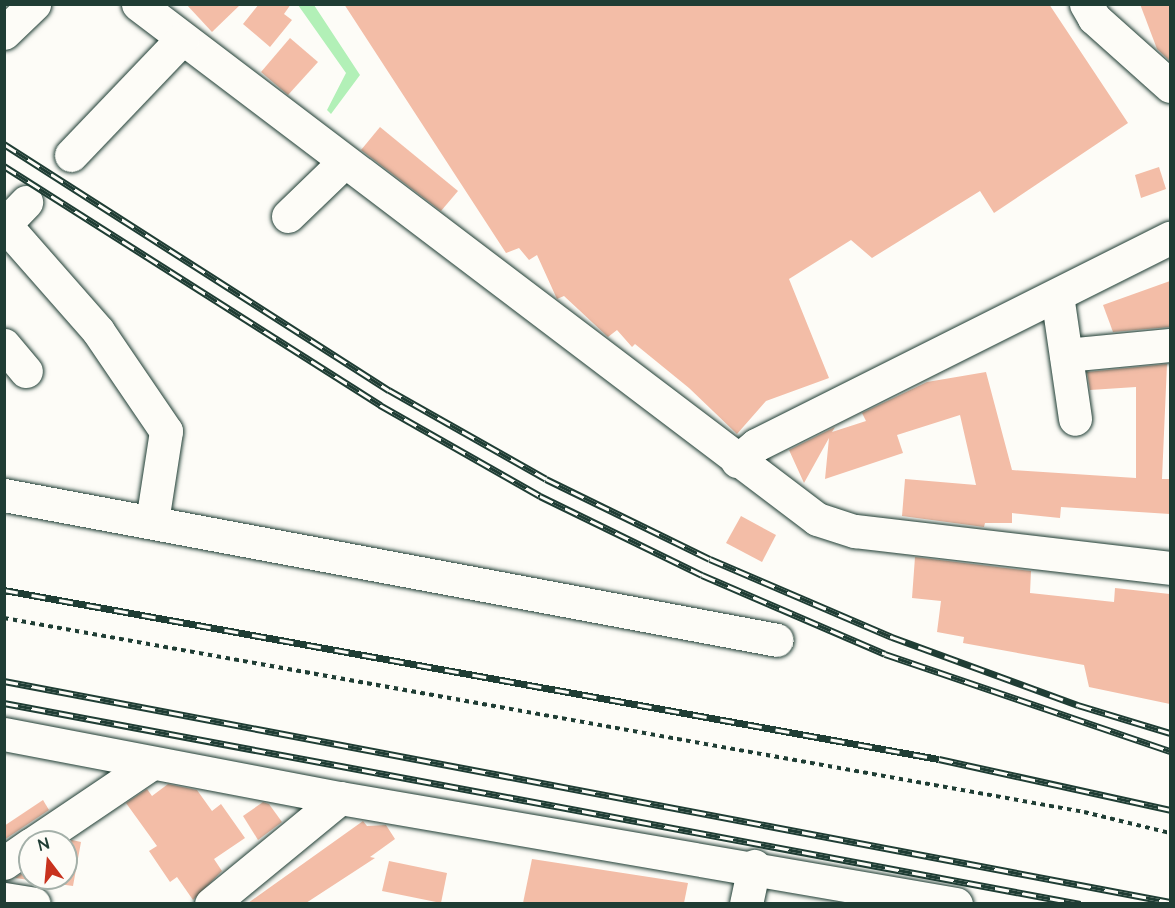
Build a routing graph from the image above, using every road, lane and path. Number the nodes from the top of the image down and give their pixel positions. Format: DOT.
graph roads {
  1 [pos="34,4"];
  2 [pos="138,4"];
  3 [pos="1086,4"];
  4 [pos="4,33"];
  5 [pos="183,39"];
  6 [pos="1170,86"];
  7 [pos="71,155"];
  8 [pos="344,162"];
  9 [pos="288,216"];
  10 [pos="12,217"];
  11 [pos="1170,238"];
  12 [pos="1057,295"];
  13 [pos="4,345"];
  14 [pos="1170,345"];
  15 [pos="1066,355"];
  16 [pos="26,371"];
  17 [pos="1075,419"];
  18 [pos="737,461"];
  19 [pos="4,495"];
  20 [pos="152,521"];
  21 [pos="1170,568"];
  22 [pos="4,618"];
  23 [pos="777,640"];
  24 [pos="4,734"];
  25 [pos="152,763"];
  26 [pos="340,798"];
  27 [pos="53,830"];
  28 [pos="1170,833"];
  29 [pos="18,853"];
  30 [pos="4,863"];
  31 [pos="754,866"];
  32 [pos="4,899"];
  33 [pos="34,903"];
  34 [pos="211,903"];
  35 [pos="746,903"];
  36 [pos="956,903"];
  1 -- 4 [label="street"];
  2 -- 5 [label="street"];
  3 -- 6 [label="street"];
  5 -- 7 [label="street"];
  5 -- 8 [label="street"];
  8 -- 9 [label="street"];
  8 -- 18 [label="street"];
  10 -- 20 [label="street"];
  11 -- 12 [label="street"];
  12 -- 15 [label="street"];
  12 -- 18 [label="street"];
  13 -- 16 [label="street"];
  14 -- 15 [label="street"];
  15 -- 17 [label="street"];
  18 -- 21 [label="street"];
  19 -- 20 [label="street"];
  20 -- 23 [label="street"];
  22 -- 28 [label="path"];
  24 -- 25 [label="street"];
  25 -- 26 [label="street"];
  25 -- 27 [label="street"];
  26 -- 31 [label="street"];
  26 -- 34 [label="street"];
  29 -- 30 [label="street"];
  31 -- 35 [label="street"];
  31 -- 36 [label="street"];
  32 -- 33 [label="street"];
}
